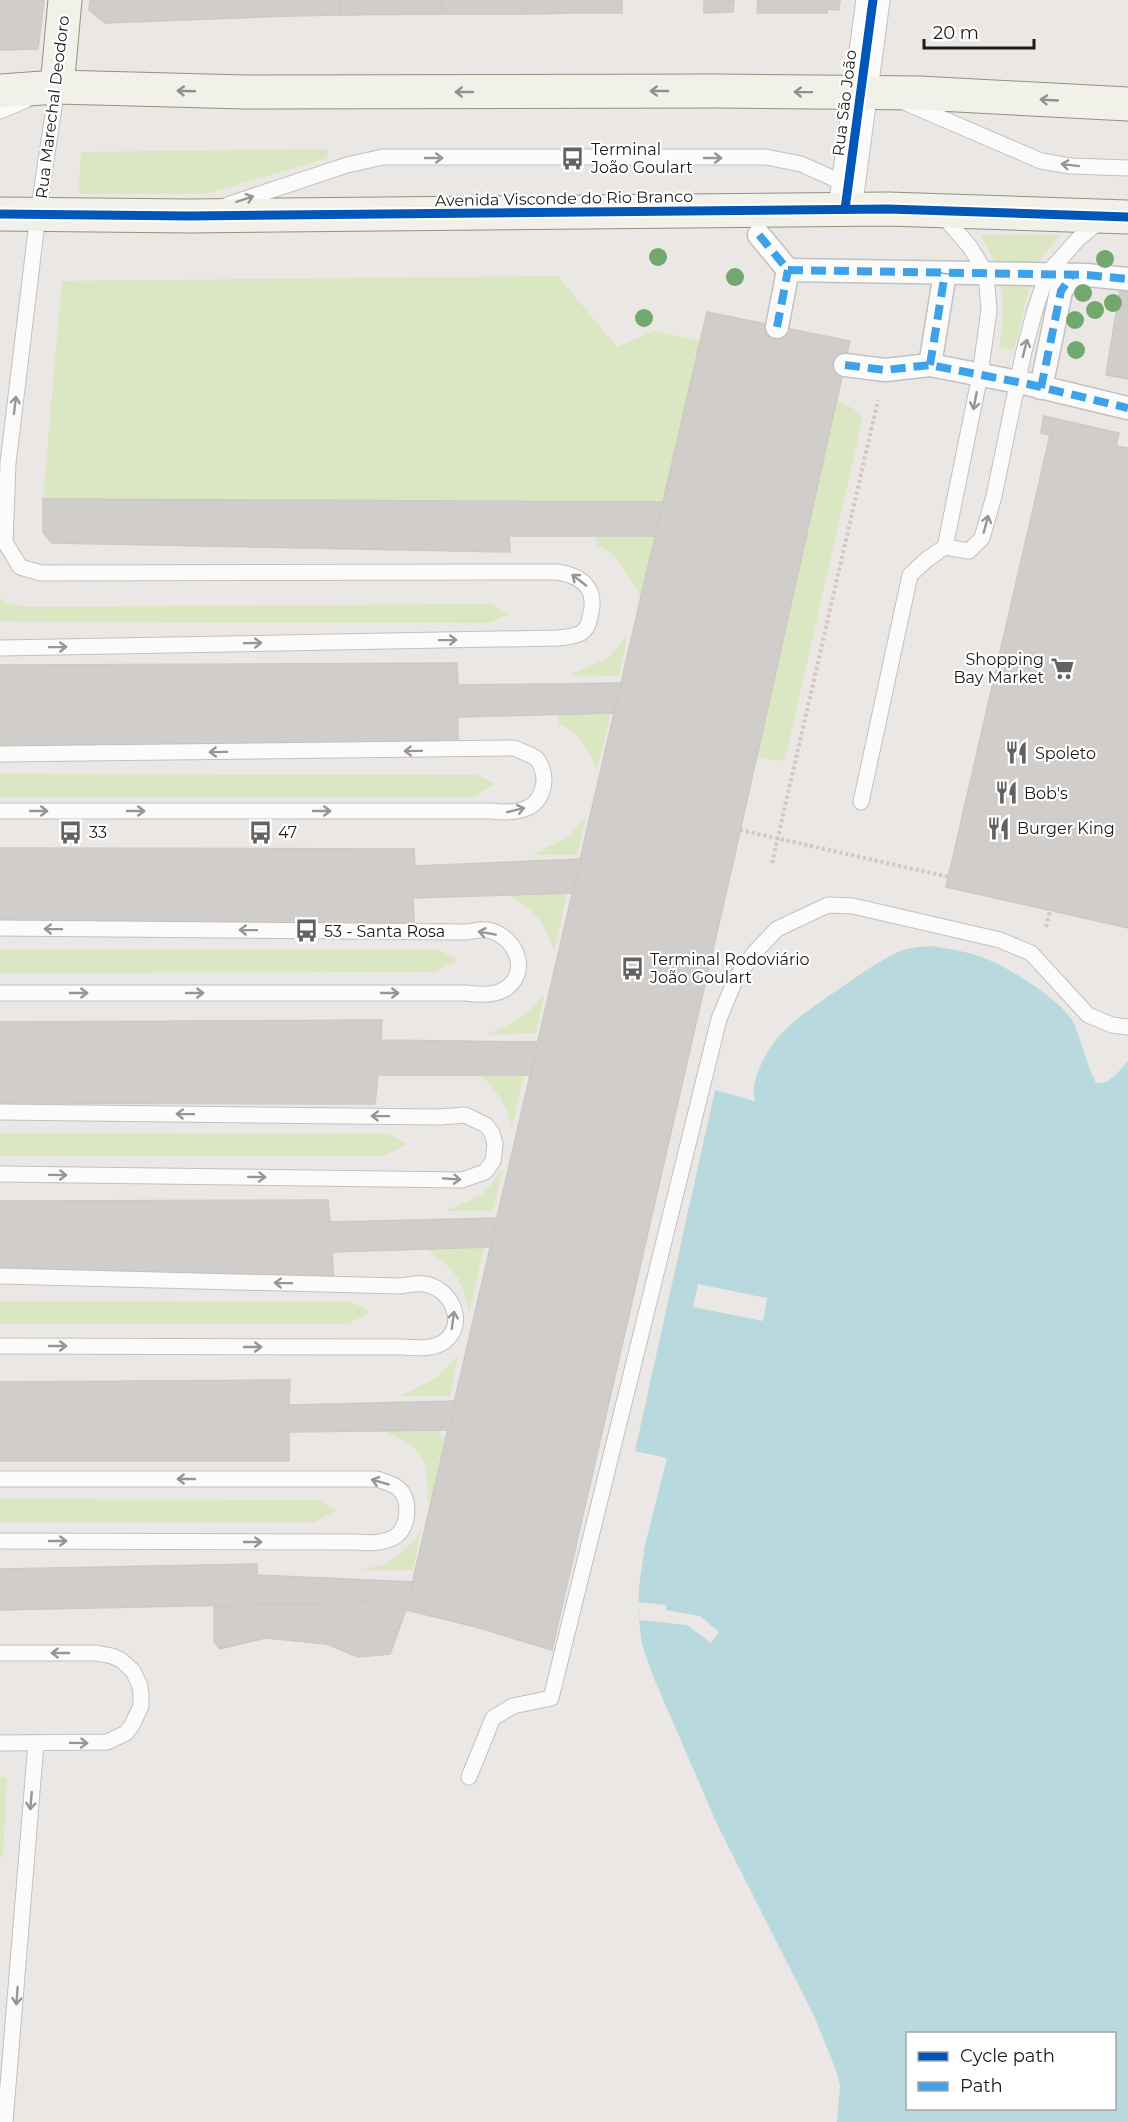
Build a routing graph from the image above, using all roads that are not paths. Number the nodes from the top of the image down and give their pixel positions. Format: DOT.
graph roads {
  1 [pos="65,0"];
  2 [pos="873,0"];
  3 [pos="57,87"];
  4 [pos="0,91"];
  5 [pos="872,93"];
  6 [pos="1128,104"];
  7 [pos="0,111"];
  8 [pos="1128,168"];
  9 [pos="862,198"];
  10 [pos="940,212"];
  11 [pos="0,214"];
  12 [pos="38,214"];
  13 [pos="190,216"];
  14 [pos="1124,217"];
  15 [pos="759,235"];
  16 [pos="788,270"];
  17 [pos="945,273"];
  18 [pos="986,273"];
  19 [pos="1047,274"];
  20 [pos="1072,275"];
  21 [pos="1128,279"];
  22 [pos="777,327"];
  23 [pos="844,365"];
  24 [pos="930,365"];
  25 [pos="980,375"];
  26 [pos="1017,382"];
  27 [pos="1041,388"];
  28 [pos="1128,408"];
  29 [pos="4,469"];
  30 [pos="945,547"];
  31 [pos="0,648"];
  32 [pos="0,754"];
  33 [pos="861,801"];
  34 [pos="0,811"];
  35 [pos="0,928"];
  36 [pos="0,993"];
  37 [pos="1128,1027"];
  38 [pos="0,1112"];
  39 [pos="0,1174"];
  40 [pos="0,1276"];
  41 [pos="0,1346"];
  42 [pos="0,1479"];
  43 [pos="0,1541"];
  44 [pos="0,1653"];
  45 [pos="0,1743"];
  46 [pos="36,1743"];
  47 [pos="469,1777"];
  48 [pos="7,2030"];
  49 [pos="5,2122"];
  1 -- 3 [label="main road, Rua Marechal Deodoro"];
  2 -- 5 [label="street, Rua São João"];
  3 -- 4 [label="main road"];
  5 -- 3 [label="main road, one-way"];
  3 -- 7 [label="lane"];
  3 -- 12 [label="lane, Rua Marechal Deodoro"];
  6 -- 5 [label="main road, one-way"];
  8 -- 5 [label="lane, one-way"];
  5 -- 9 [label="street, Rua São João"];
  9 -- 10 [label="main road, Avenida Visconde do Rio Branco"];
  9 -- 13 [label="main road, Avenida Visconde do Rio Branco"];
  13 -- 9 [label="lane, Avenida Visconde do Rio Branco, one-way"];
  10 -- 14 [label="main road, Avenida Visconde do Rio Branco"];
  10 -- 18 [label="lane"];
  11 -- 12 [label="main road, Avenida Visconde do Rio Branco"];
  12 -- 13 [label="main road, Avenida Visconde do Rio Branco"];
  29 -- 12 [label="lane, Rua Marechal Deodoro, one-way"];
  14 -- 19 [label="lane"];
  15 -- 16 [label="street"];
  16 -- 17 [label="street"];
  16 -- 22 [label="street"];
  17 -- 18 [label="street"];
  17 -- 24 [label="street"];
  18 -- 19 [label="street"];
  18 -- 25 [label="lane"];
  19 -- 20 [label="street"];
  26 -- 19 [label="lane, one-way"];
  20 -- 21 [label="street"];
  20 -- 27 [label="street"];
  23 -- 24 [label="street"];
  24 -- 25 [label="street"];
  25 -- 26 [label="street"];
  25 -- 30 [label="lane, one-way"];
  26 -- 27 [label="street"];
  30 -- 26 [label="lane, one-way"];
  27 -- 28 [label="street"];
  31 -- 29 [label="lane, Rua Marechal Deodoro, one-way"];
  30 -- 33 [label="lane"];
  34 -- 32 [label="lane, one-way"];
  36 -- 35 [label="lane, one-way"];
  37 -- 47 [label="lane"];
  39 -- 38 [label="lane, one-way"];
  41 -- 40 [label="lane, one-way"];
  43 -- 42 [label="lane, one-way"];
  46 -- 44 [label="lane, one-way"];
  45 -- 46 [label="lane"];
  46 -- 48 [label="lane, one-way"];
  48 -- 49 [label="lane"];
}
